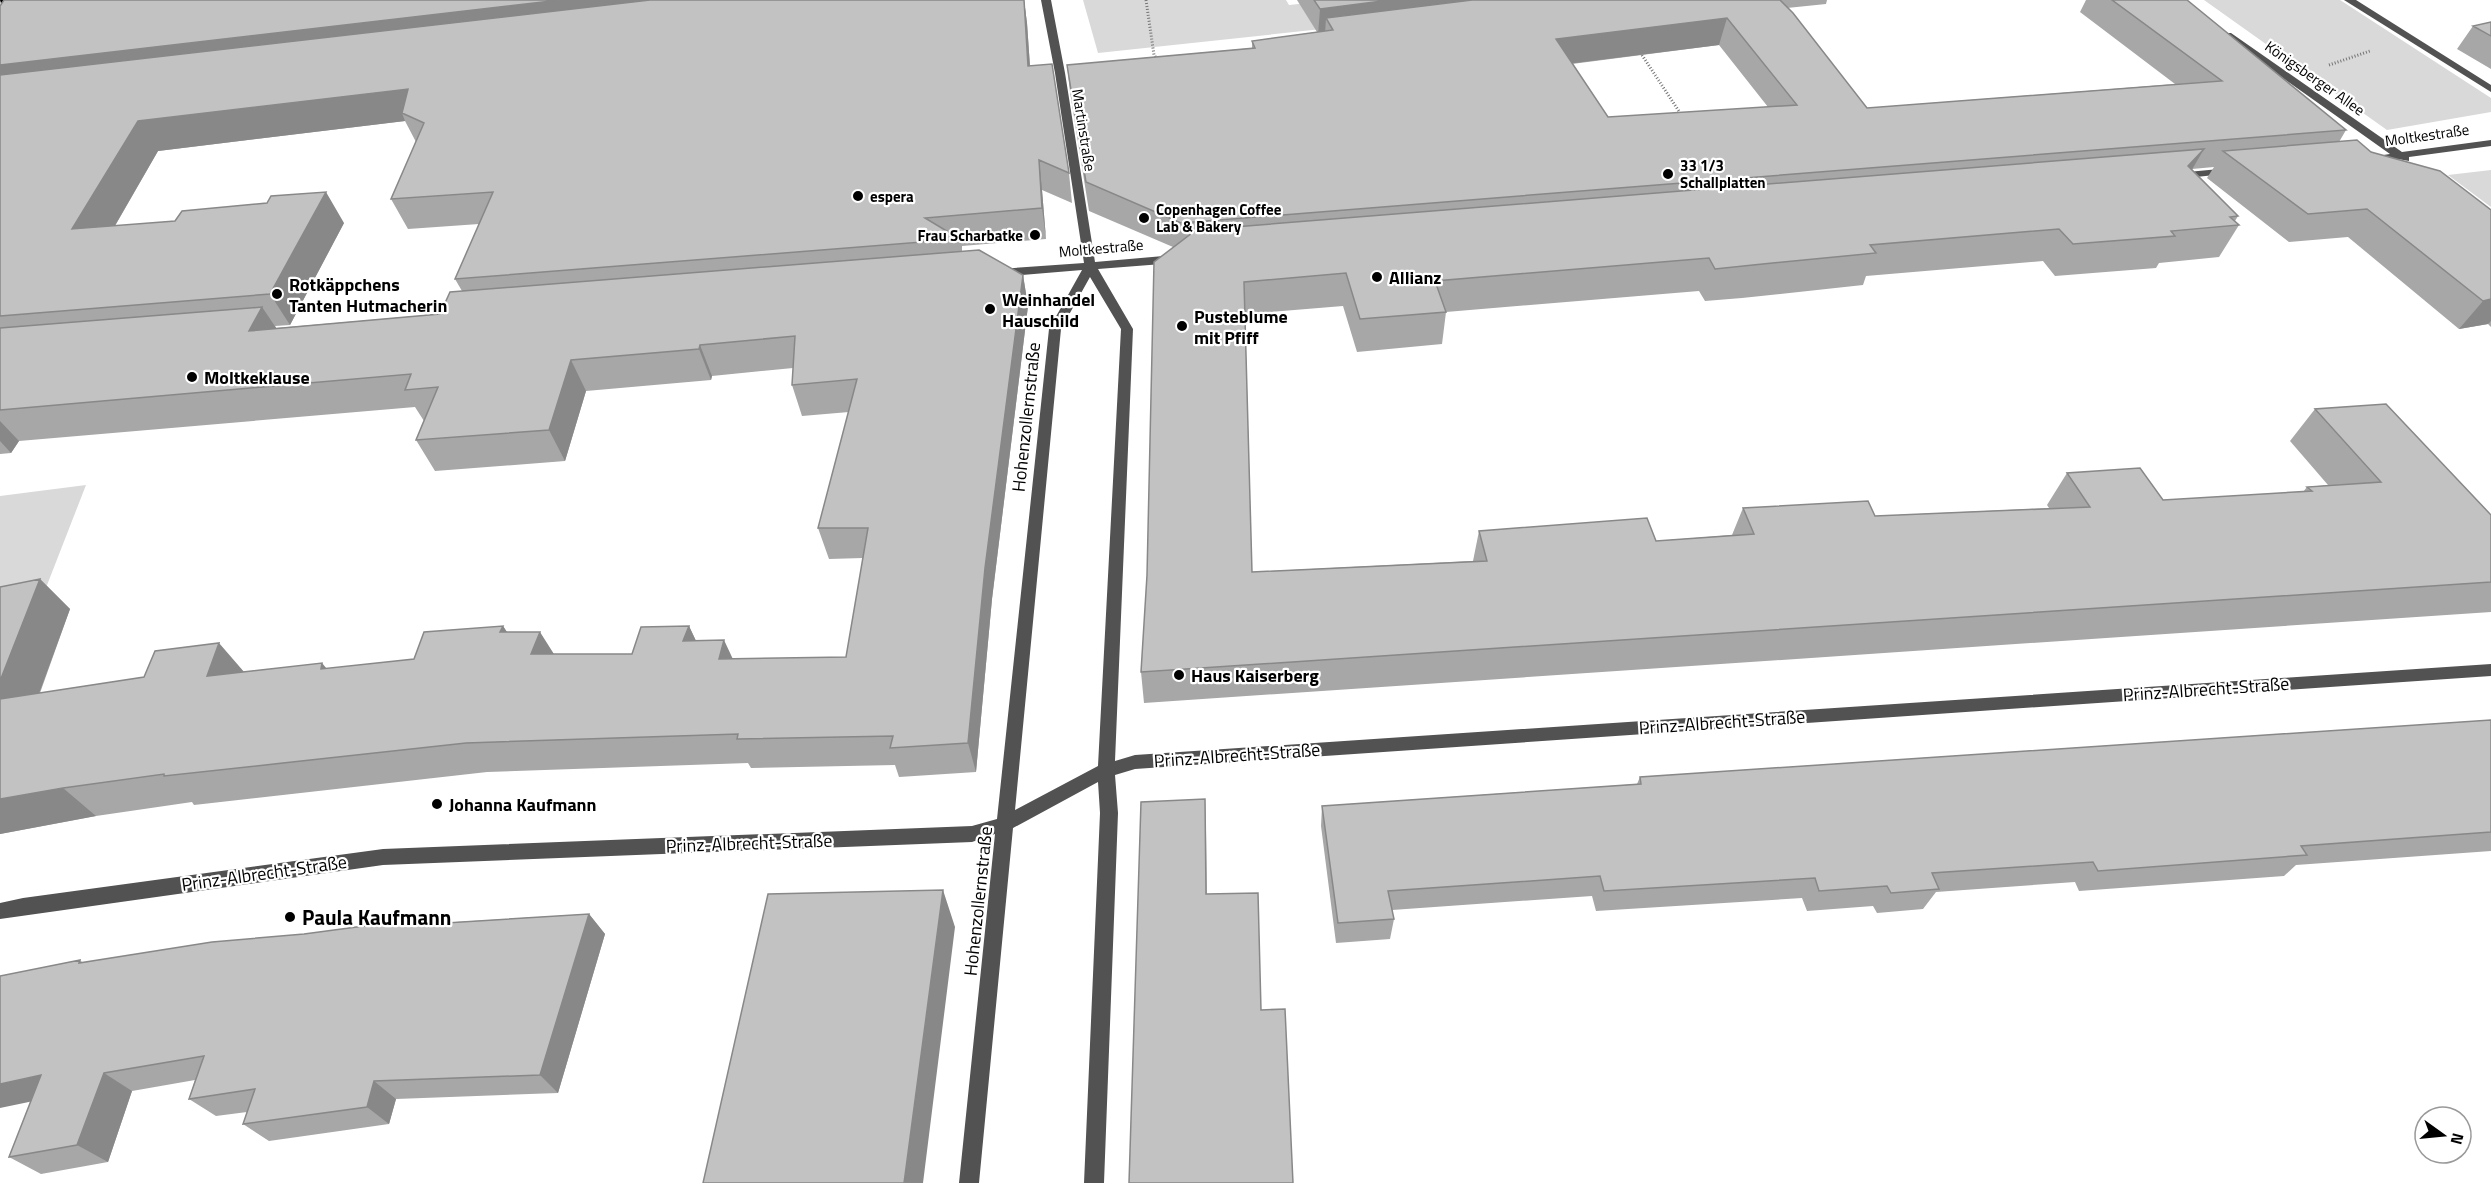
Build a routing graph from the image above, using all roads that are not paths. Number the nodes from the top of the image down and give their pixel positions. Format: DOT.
graph roads {
  1 [pos="1046,0"];
  2 [pos="2349,0"];
  3 [pos="2216,27"];
  4 [pos="2491,89"];
  5 [pos="2491,143"];
  6 [pos="2366,160"];
  7 [pos="2406,160"];
  8 [pos="2248,170"];
  9 [pos="2166,176"];
  10 [pos="1185,258"];
  11 [pos="1090,266"];
  12 [pos="984,274"];
  13 [pos="2491,670"];
  14 [pos="1106,770"];
  15 [pos="1005,824"];
  16 [pos="0,911"];
  17 [pos="969,1183"];
  18 [pos="1094,1183"];
  1 -- 11 [label="street, Martinstraße"];
  2 -- 4 [label="street"];
  3 -- 7 [label="street, Königsberger Allee"];
  5 -- 7 [label="street, Moltkestraße"];
  6 -- 7 [label="street, Moltkestraße"];
  8 -- 9 [label="street"];
  10 -- 11 [label="street, Moltkestraße"];
  11 -- 12 [label="street, Moltkestraße"];
  11 -- 14 [label="street"];
  11 -- 15 [label="street, Hohenzollernstraße"];
  13 -- 14 [label="street, Prinz-Albrecht-Straße"];
  14 -- 15 [label="street, Prinz-Albrecht-Straße"];
  14 -- 18 [label="street"];
  15 -- 16 [label="street, Prinz-Albrecht-Straße"];
  15 -- 17 [label="street, Hohenzollernstraße"];
}
